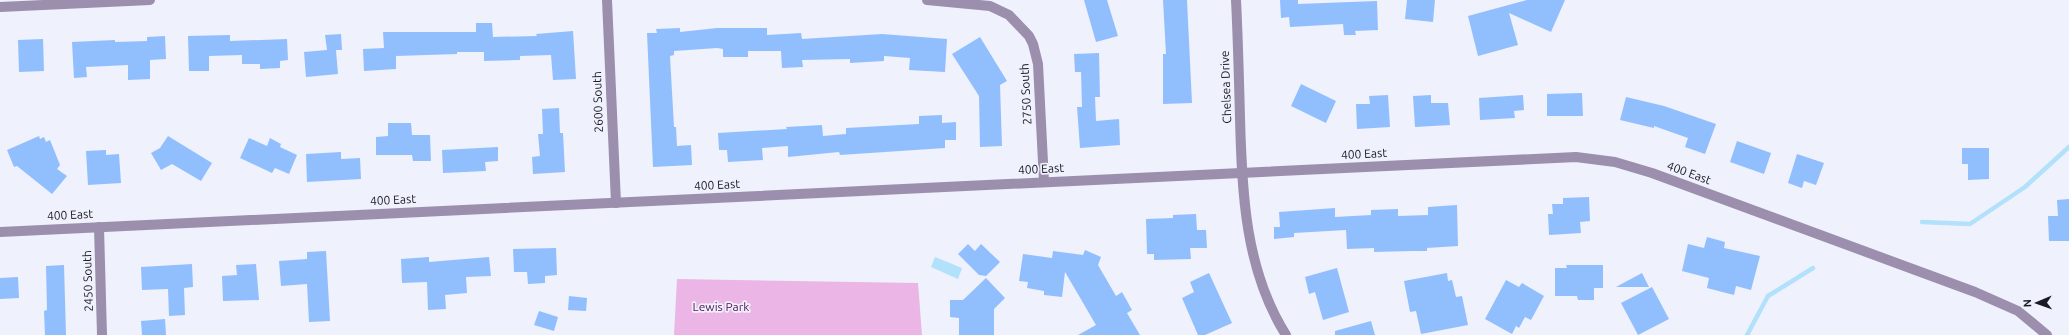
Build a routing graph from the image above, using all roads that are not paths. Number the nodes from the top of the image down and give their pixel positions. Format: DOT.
graph roads {
  1 [pos="150,0"];
  2 [pos="607,0"];
  3 [pos="927,0"];
  4 [pos="1236,0"];
  5 [pos="0,7"];
  6 [pos="1242,173"];
  7 [pos="1044,182"];
  8 [pos="616,203"];
  9 [pos="99,227"];
  10 [pos="0,232"];
  11 [pos="102,335"];
  12 [pos="1286,335"];
  13 [pos="2047,335"];
  1 -- 5 [label="street"];
  2 -- 8 [label="street, 2600 South"];
  3 -- 7 [label="street, 2750 South"];
  4 -- 6 [label="street, Chelsea Drive"];
  6 -- 7 [label="street, 400 East"];
  6 -- 12 [label="street, Chelsea Drive"];
  6 -- 13 [label="street, 400 East"];
  7 -- 8 [label="street, 400 East"];
  8 -- 9 [label="street, 400 East"];
  9 -- 10 [label="street, 400 East"];
  9 -- 11 [label="street, 2450 South"];
}
